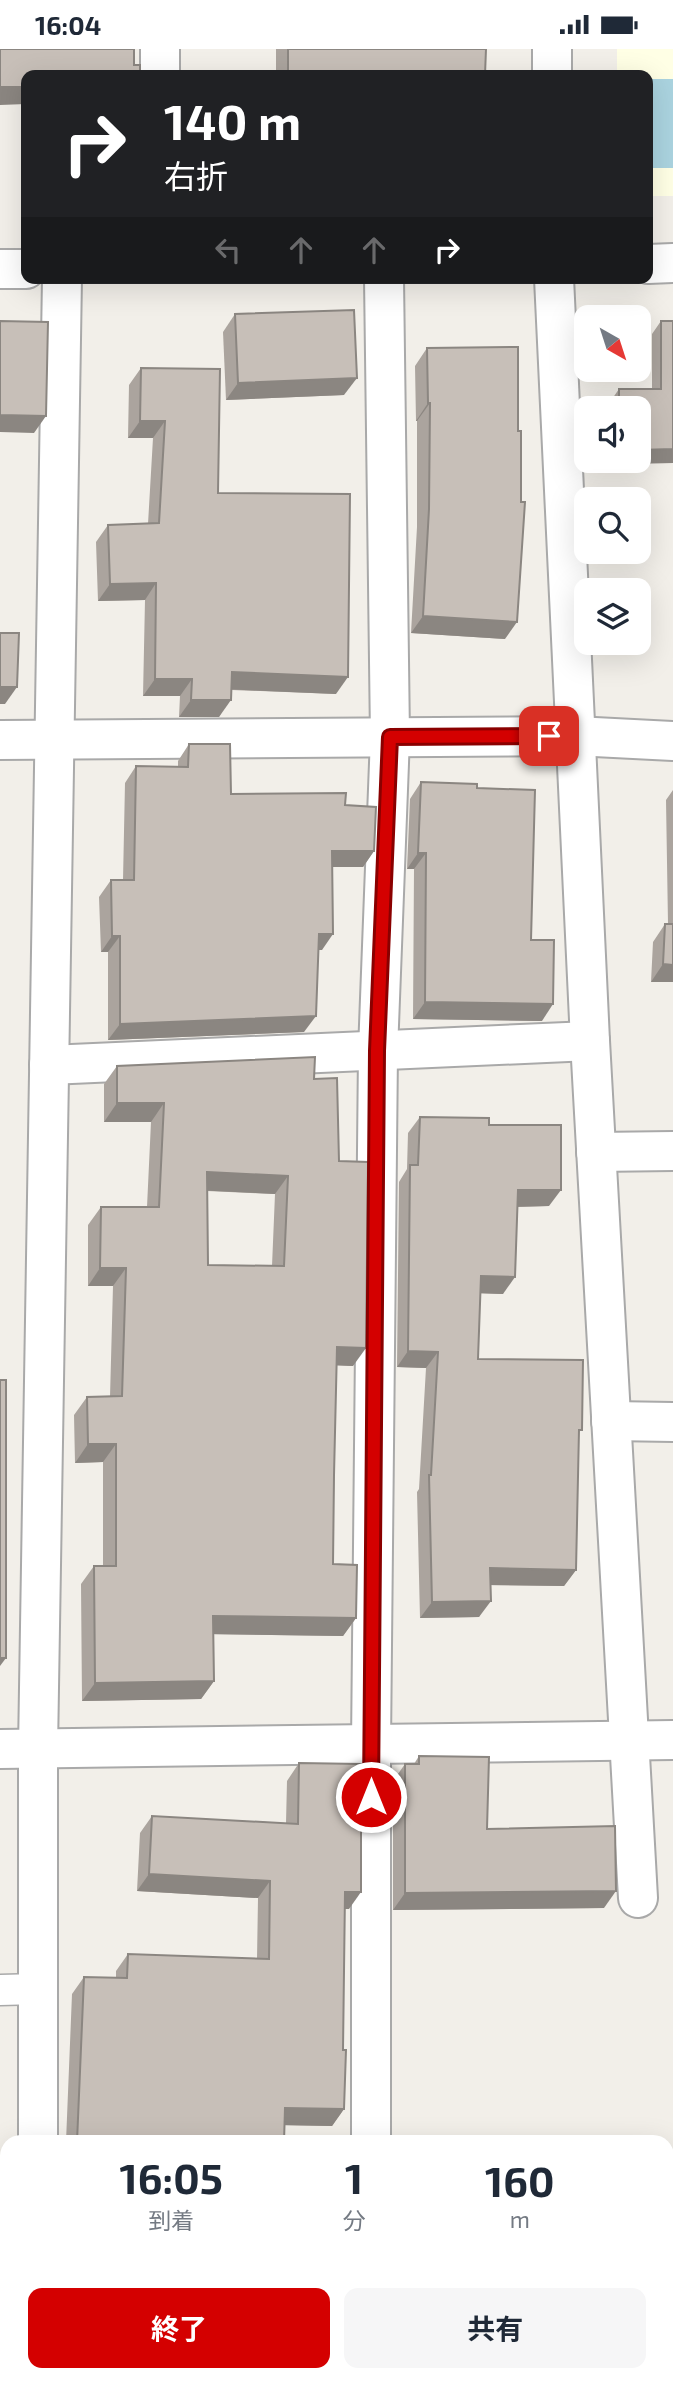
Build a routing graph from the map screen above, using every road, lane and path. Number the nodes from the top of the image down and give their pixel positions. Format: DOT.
graph roads {
  1 [pos="160,49"];
  2 [pos="552,49"];
  3 [pos="160,70"];
  4 [pos="552,70"];
  5 [pos="673,263"];
  6 [pos="653,264"];
  7 [pos="0,268"];
  8 [pos="21,269"];
  9 [pos="62,284"];
  10 [pos="384,284"];
  11 [pos="554,284"];
  12 [pos="575,736"];
  13 [pos="390,737"];
  14 [pos="0,740"];
  15 [pos="55,740"];
  16 [pos="673,741"];
  17 [pos="590,1041"];
  18 [pos="377,1051"];
  19 [pos="49,1065"];
  20 [pos="596,1151"];
  21 [pos="673,1151"];
  22 [pos="611,1421"];
  23 [pos="673,1422"];
  24 [pos="630,1739"];
  25 [pos="673,1740"];
  26 [pos="371,1744"];
  27 [pos="0,1749"];
  28 [pos="38,1749"];
  29 [pos="638,1898"];
  30 [pos="38,1989"];
  31 [pos="0,1990"];
  32 [pos="38,2135"];
  33 [pos="371,2135"];
  1 -- 3 [label="street"];
  2 -- 4 [label="street"];
  5 -- 6 [label="street"];
  7 -- 8 [label="street"];
  9 -- 15 [label="street"];
  10 -- 13 [label="street"];
  11 -- 12 [label="street"];
  12 -- 13 [label="street"];
  12 -- 16 [label="street"];
  12 -- 17 [label="street"];
  13 -- 15 [label="street"];
  13 -- 18 [label="street"];
  14 -- 15 [label="street"];
  15 -- 19 [label="street"];
  17 -- 18 [label="street"];
  17 -- 20 [label="street"];
  18 -- 19 [label="street"];
  18 -- 26 [label="street"];
  19 -- 28 [label="street"];
  20 -- 21 [label="street"];
  20 -- 22 [label="street"];
  22 -- 23 [label="street"];
  22 -- 24 [label="street"];
  24 -- 25 [label="street"];
  24 -- 26 [label="street"];
  24 -- 29 [label="street"];
  26 -- 28 [label="street"];
  26 -- 33 [label="street"];
  27 -- 28 [label="street"];
  28 -- 30 [label="street"];
  30 -- 31 [label="lane"];
  30 -- 32 [label="street"];
}
